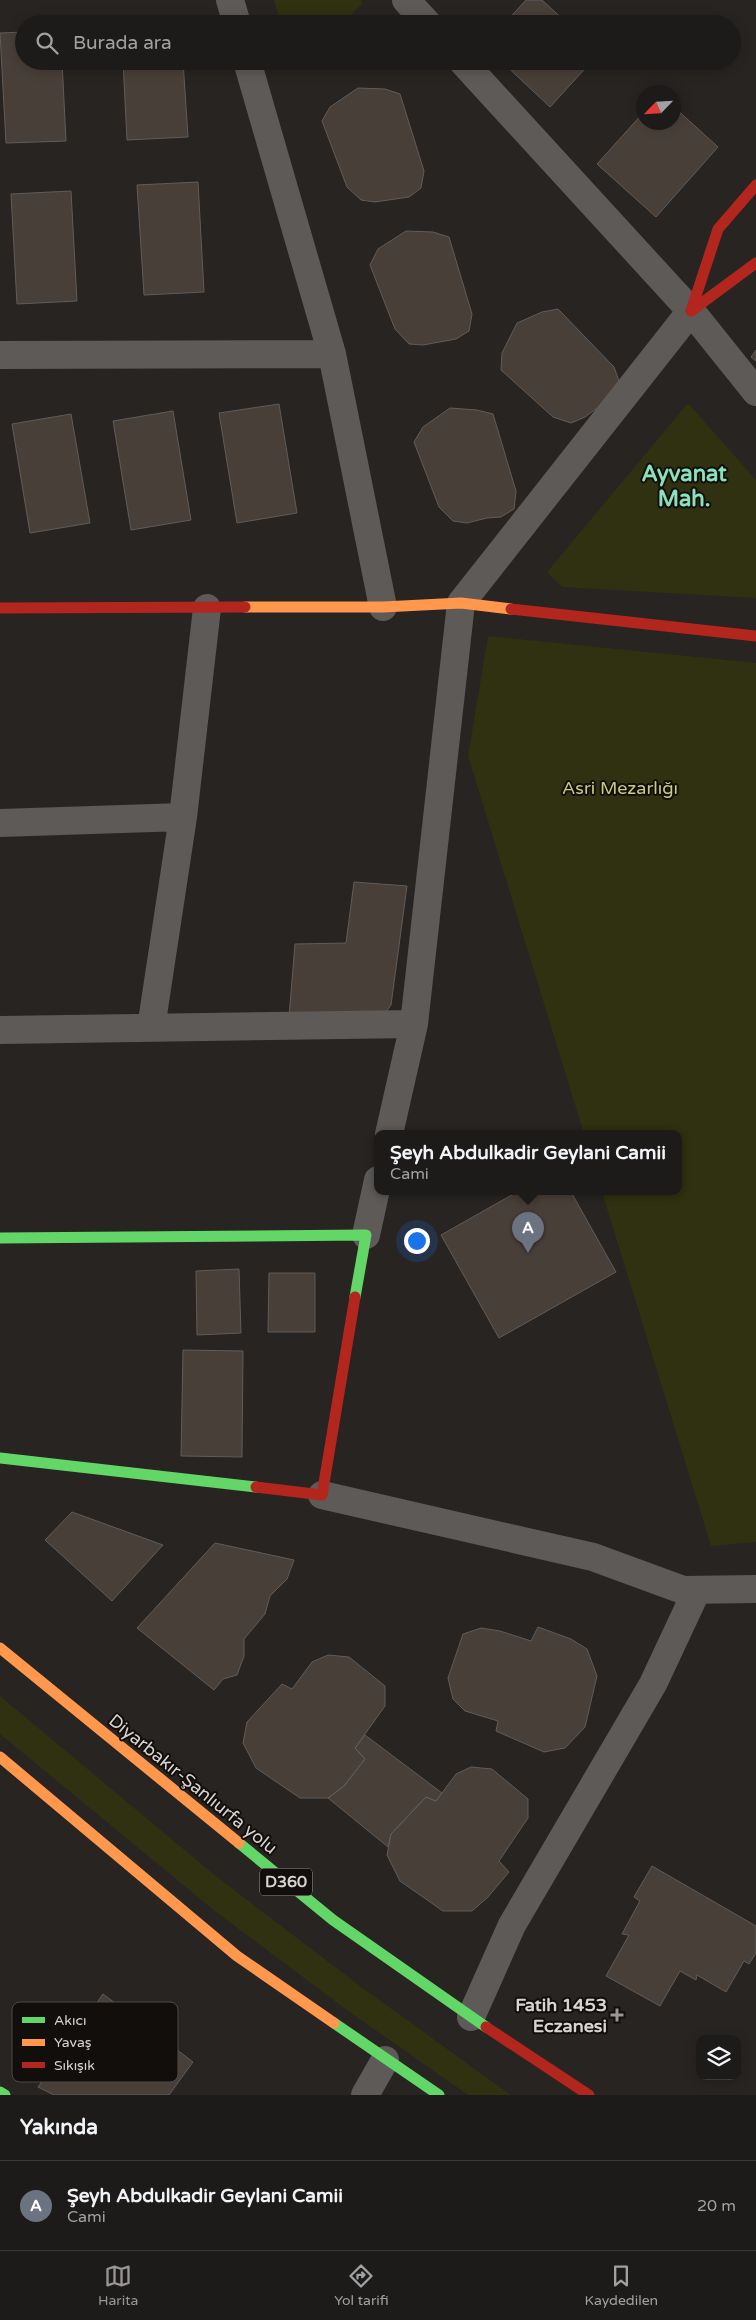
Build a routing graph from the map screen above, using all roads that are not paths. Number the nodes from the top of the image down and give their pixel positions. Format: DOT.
graph roads {
  1 [pos="230,0"];
  2 [pos="234,15"];
  3 [pos="251,70"];
  4 [pos="470,70"];
  5 [pos="756,185"];
  6 [pos="756,263"];
  7 [pos="691,311"];
  8 [pos="0,354"];
  9 [pos="332,354"];
  10 [pos="756,392"];
  11 [pos="462,603"];
  12 [pos="383,607"];
  13 [pos="0,608"];
  14 [pos="207,608"];
  15 [pos="756,636"];
  16 [pos="183,817"];
  17 [pos="0,823"];
  18 [pos="414,1024"];
  19 [pos="151,1028"];
  20 [pos="0,1030"];
  21 [pos="389,1130"];
  22 [pos="375,1195"];
  23 [pos="366,1235"];
  24 [pos="0,1238"];
  25 [pos="0,1458"];
  26 [pos="322,1495"];
  27 [pos="756,1589"];
  28 [pos="698,1590"];
  29 [pos="0,1648"];
  30 [pos="0,1758"];
  31 [pos="471,2017"];
  32 [pos="385,2060"];
  33 [pos="0,2092"];
  34 [pos="5,2095"];
  35 [pos="365,2095"];
  36 [pos="439,2095"];
  37 [pos="589,2095"];
  1 -- 2 [label="street"];
  3 -- 9 [label="street"];
  4 -- 7 [label="street"];
  5 -- 7 [label="main road"];
  6 -- 7 [label="main road"];
  7 -- 10 [label="street"];
  7 -- 11 [label="street"];
  8 -- 9 [label="street"];
  9 -- 12 [label="street"];
  11 -- 12 [label="main road"];
  11 -- 15 [label="main road"];
  11 -- 18 [label="street"];
  12 -- 14 [label="main road"];
  13 -- 14 [label="main road"];
  14 -- 16 [label="street"];
  16 -- 17 [label="street"];
  16 -- 19 [label="street"];
  18 -- 19 [label="street"];
  18 -- 21 [label="street"];
  19 -- 20 [label="street"];
  22 -- 23 [label="street"];
  23 -- 24 [label="main road"];
  23 -- 26 [label="main road"];
  25 -- 26 [label="main road"];
  26 -- 28 [label="street"];
  27 -- 28 [label="street"];
  28 -- 31 [label="street"];
  29 -- 31 [label="main road, Diyarbakır-Şanlıurfa yolu / D360"];
  30 -- 32 [label="main road"];
  31 -- 37 [label="main road, Diyarbakır-Şanlıurfa yolu / D360"];
  32 -- 35 [label="street"];
  32 -- 36 [label="main road"];
  33 -- 34 [label="main road"];
}
